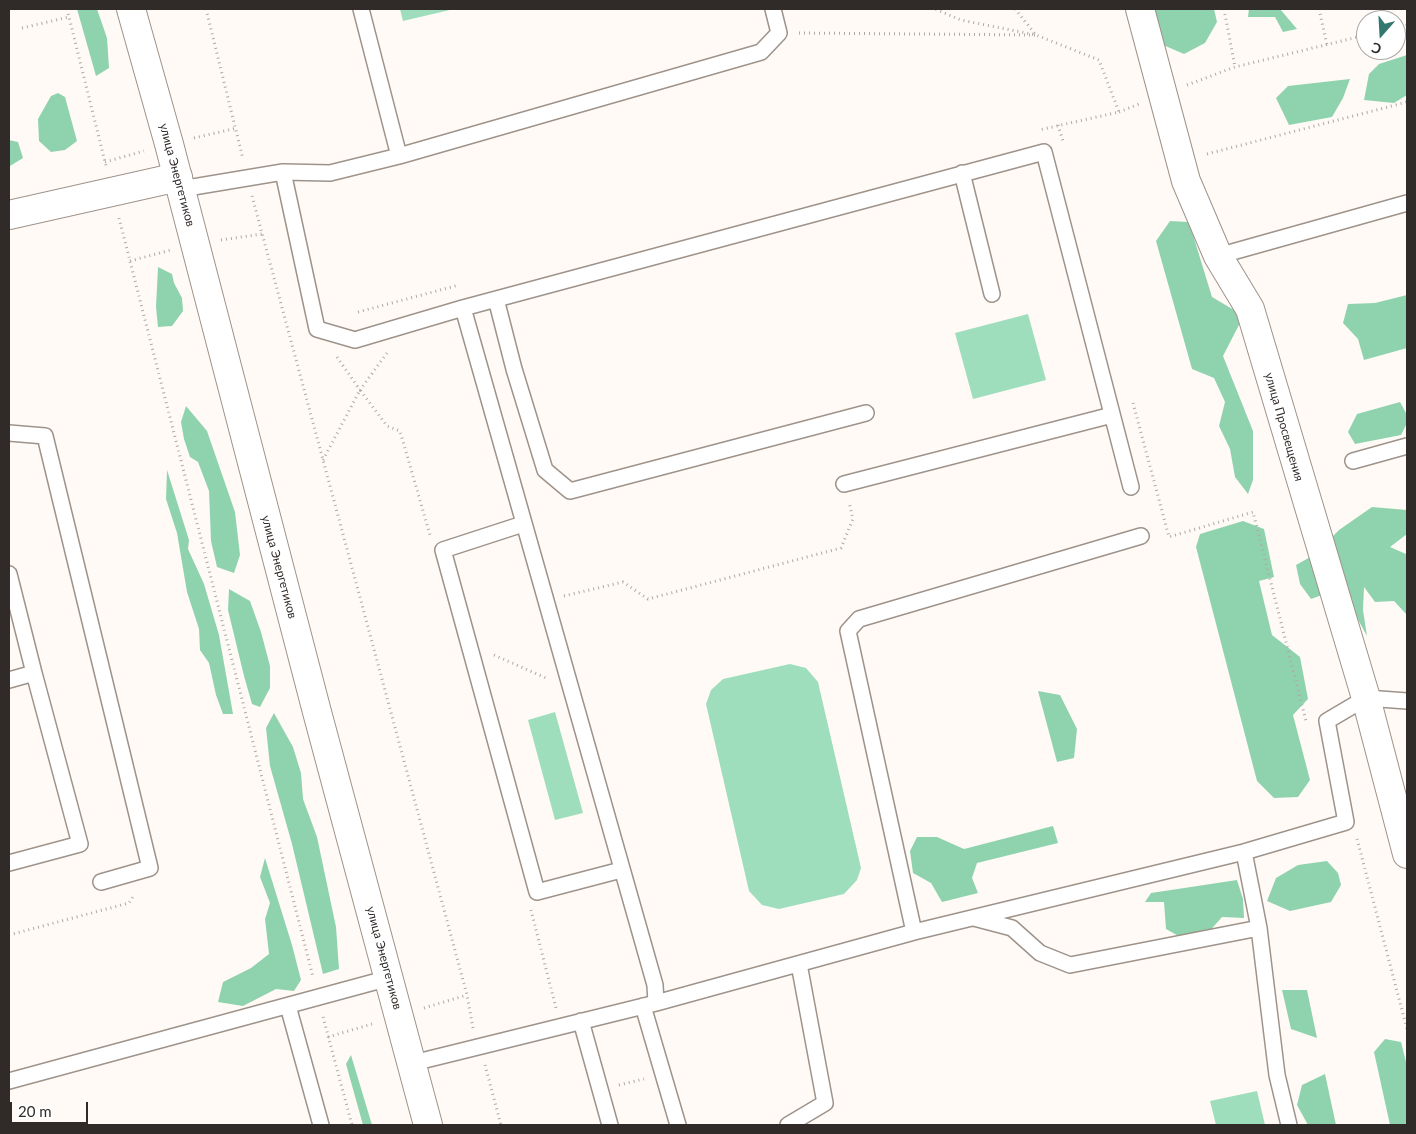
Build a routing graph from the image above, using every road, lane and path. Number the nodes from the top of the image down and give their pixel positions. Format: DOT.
graph roads {
  1 [pos="67,9"];
  2 [pos="131,9"];
  3 [pos="206,9"];
  4 [pos="361,9"];
  5 [pos="773,9"];
  6 [pos="935,9"];
  7 [pos="1015,9"];
  8 [pos="1140,9"];
  9 [pos="1224,9"];
  10 [pos="1319,9"];
  11 [pos="69,17"];
  12 [pos="22,28"];
  13 [pos="779,33"];
  14 [pos="1036,35"];
  15 [pos="1356,38"];
  16 [pos="1327,45"];
  17 [pos="1235,67"];
  18 [pos="1161,94"];
  19 [pos="1407,102"];
  20 [pos="1118,112"];
  21 [pos="1058,125"];
  22 [pos="1030,133"];
  23 [pos="1064,144"];
  24 [pos="398,156"];
  25 [pos="1180,162"];
  26 [pos="283,172"];
  27 [pos="962,173"];
  28 [pos="247,178"];
  29 [pos="180,183"];
  30 [pos="112,192"];
  31 [pos="1407,202"];
  32 [pos="9,215"];
  33 [pos="1218,256"];
  34 [pos="463,284"];
  35 [pos="992,294"];
  36 [pos="496,299"];
  37 [pos="463,308"];
  38 [pos="358,312"];
  39 [pos="1130,393"];
  40 [pos="866,413"];
  41 [pos="1112,415"];
  42 [pos="9,433"];
  43 [pos="1407,446"];
  44 [pos="1353,461"];
  45 [pos="844,484"];
  46 [pos="1131,487"];
  47 [pos="523,524"];
  48 [pos="1142,536"];
  49 [pos="9,574"];
  50 [pos="545,600"];
  51 [pos="469,644"];
  52 [pos="34,672"];
  53 [pos="9,680"];
  54 [pos="569,688"];
  55 [pos="1366,698"];
  56 [pos="1407,702"];
  57 [pos="1308,728"];
  58 [pos="1346,822"];
  59 [pos="1244,852"];
  60 [pos="1407,854"];
  61 [pos="9,863"];
  62 [pos="150,868"];
  63 [pos="620,870"];
  64 [pos="101,882"];
  65 [pos="973,918"];
  66 [pos="1260,928"];
  67 [pos="914,932"];
  68 [pos="9,935"];
  69 [pos="799,964"];
  70 [pos="389,978"];
  71 [pos="318,997"];
  72 [pos="650,1004"];
  73 [pos="288,1006"];
  74 [pos="581,1021"];
  75 [pos="1407,1029"];
  76 [pos="477,1046"];
  77 [pos="494,1061"];
  78 [pos="413,1063"];
  79 [pos="664,1074"];
  80 [pos="9,1081"];
  81 [pos="601,1090"];
  82 [pos="321,1125"];
  83 [pos="352,1125"];
  84 [pos="428,1125"];
  85 [pos="501,1125"];
  86 [pos="610,1125"];
  87 [pos="678,1125"];
  88 [pos="788,1125"];
  89 [pos="1289,1125"];
  1 -- 11 [label="path"];
  2 -- 29 [label="main road, улица Энергетиков"];
  3 -- 28 [label="path"];
  4 -- 24 [label="lane"];
  5 -- 13 [label="lane"];
  6 -- 14 [label="path"];
  7 -- 14 [label="path"];
  8 -- 18 [label="main road, улица Просвещения"];
  9 -- 17 [label="path"];
  10 -- 16 [label="path"];
  11 -- 12 [label="path"];
  11 -- 30 [label="path"];
  13 -- 14 [label="path"];
  13 -- 24 [label="lane"];
  14 -- 20 [label="path"];
  15 -- 16 [label="path"];
  16 -- 17 [label="path"];
  17 -- 18 [label="path"];
  18 -- 20 [label="path"];
  18 -- 25 [label="main road, улица Просвещения"];
  19 -- 25 [label="path"];
  20 -- 21 [label="path"];
  21 -- 22 [label="path"];
  21 -- 23 [label="path"];
  24 -- 26 [label="lane"];
  25 -- 33 [label="main road, улица Просвещения"];
  26 -- 28 [label="lane"];
  26 -- 37 [label="lane"];
  27 -- 35 [label="lane"];
  27 -- 36 [label="lane"];
  27 -- 41 [label="lane"];
  28 -- 29 [label="lane"];
  28 -- 76 [label="path"];
  29 -- 30 [label="main road"];
  29 -- 70 [label="main road, улица Энергетиков"];
  30 -- 32 [label="main road"];
  30 -- 71 [label="path"];
  31 -- 33 [label="lane"];
  33 -- 55 [label="main road, улица Просвещения"];
  34 -- 38 [label="path"];
  36 -- 37 [label="lane"];
  36 -- 40 [label="lane"];
  37 -- 47 [label="lane"];
  39 -- 57 [label="path"];
  41 -- 45 [label="lane"];
  41 -- 46 [label="lane"];
  42 -- 62 [label="lane"];
  43 -- 44 [label="lane"];
  45 -- 50 [label="path"];
  47 -- 50 [label="lane"];
  47 -- 51 [label="lane"];
  48 -- 67 [label="lane"];
  49 -- 52 [label="lane"];
  50 -- 54 [label="lane"];
  51 -- 54 [label="path"];
  51 -- 63 [label="lane"];
  52 -- 53 [label="lane"];
  52 -- 61 [label="lane"];
  54 -- 63 [label="lane"];
  55 -- 56 [label="lane"];
  55 -- 58 [label="lane"];
  55 -- 60 [label="main road, улица Просвещения"];
  58 -- 59 [label="lane"];
  58 -- 75 [label="path"];
  59 -- 65 [label="lane"];
  59 -- 66 [label="lane"];
  62 -- 64 [label="lane"];
  62 -- 68 [label="path"];
  63 -- 72 [label="lane"];
  65 -- 66 [label="lane"];
  65 -- 67 [label="lane"];
  66 -- 89 [label="lane"];
  67 -- 69 [label="lane"];
  69 -- 72 [label="lane"];
  69 -- 88 [label="lane"];
  70 -- 71 [label="lane"];
  70 -- 78 [label="main road, улица Энергетиков"];
  71 -- 73 [label="lane"];
  71 -- 83 [label="path"];
  72 -- 74 [label="lane"];
  72 -- 79 [label="lane"];
  73 -- 80 [label="lane"];
  73 -- 82 [label="lane"];
  74 -- 76 [label="lane"];
  74 -- 81 [label="lane"];
  76 -- 78 [label="lane"];
  77 -- 85 [label="path"];
  78 -- 84 [label="main road, улица Энергетиков"];
  79 -- 81 [label="path"];
  79 -- 87 [label="lane"];
  81 -- 86 [label="lane"];
}
